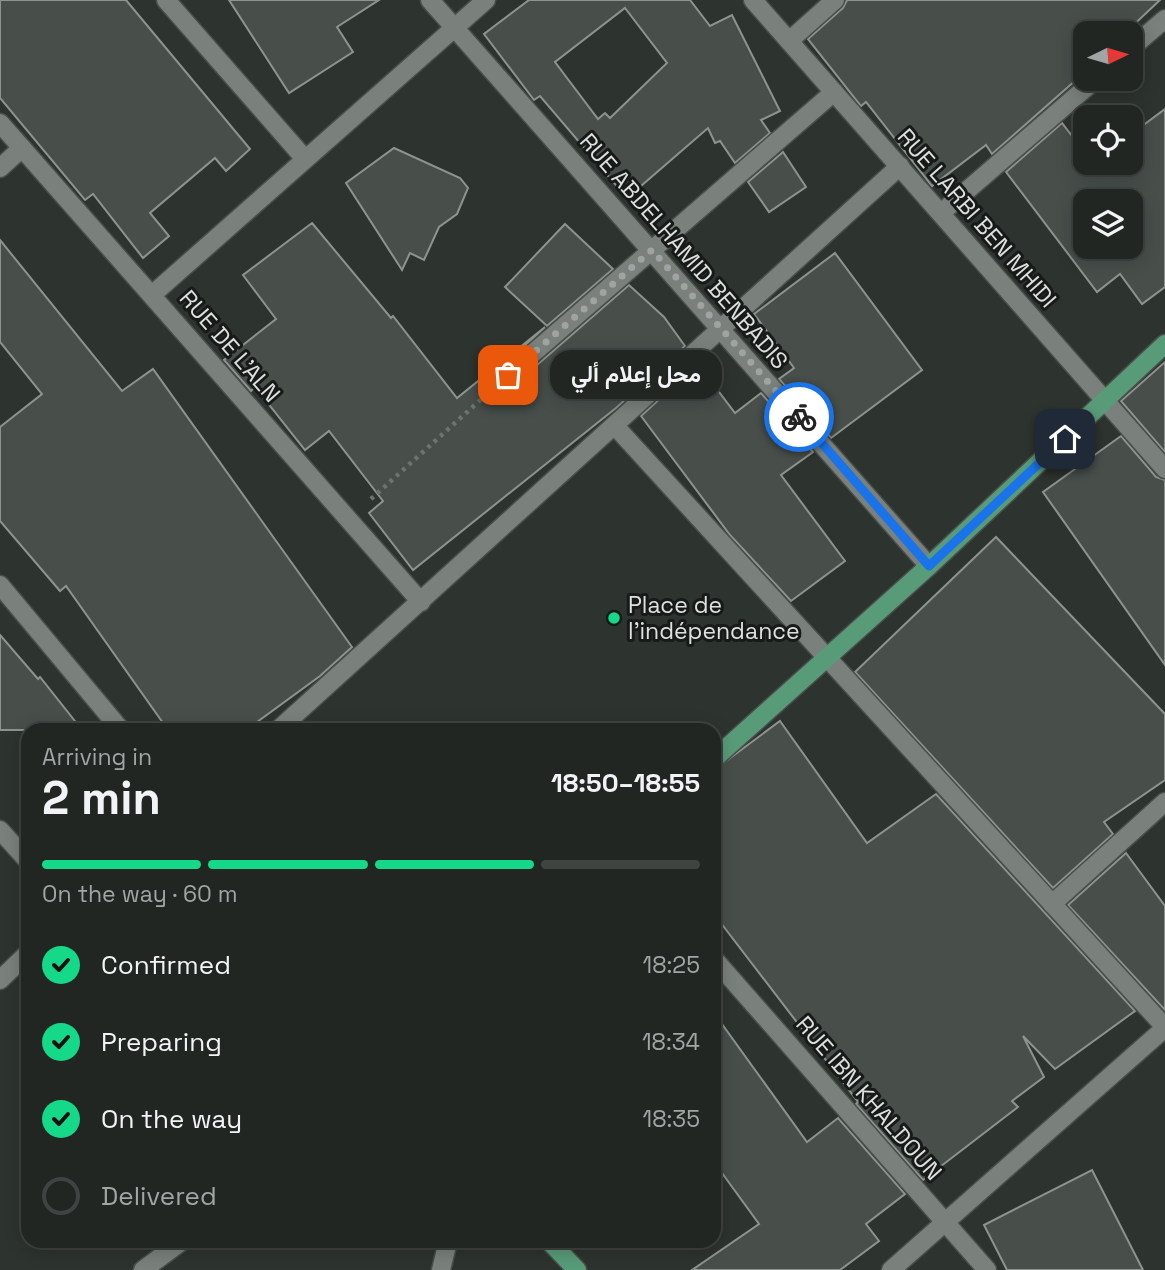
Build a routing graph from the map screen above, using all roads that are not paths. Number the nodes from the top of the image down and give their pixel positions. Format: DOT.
graph roads {
  1 [pos="166,0"];
  2 [pos="430,0"];
  3 [pos="486,0"];
  4 [pos="753,0"];
  5 [pos="835,0"];
  6 [pos="1165,19"];
  7 [pos="454,28"];
  8 [pos="1143,38"];
  9 [pos="789,41"];
  10 [pos="1082,91"];
  11 [pos="834,92"];
  12 [pos="0,123"];
  13 [pos="22,148"];
  14 [pos="305,159"];
  15 [pos="900,166"];
  16 [pos="0,168"];
  17 [pos="942,213"];
  18 [pos="652,250"];
  19 [pos="153,294"];
  20 [pos="722,329"];
  21 [pos="1165,344"];
  22 [pos="508,375"];
  23 [pos="1104,402"];
  24 [pos="615,426"];
  25 [pos="1165,469"];
  26 [pos="929,566"];
  27 [pos="0,585"];
  28 [pos="421,602"];
  29 [pos="826,659"];
  30 [pos="115,723"];
  31 [pos="286,723"];
  32 [pos="721,754"];
  33 [pos="1165,802"];
  34 [pos="0,830"];
  35 [pos="21,853"];
  36 [pos="1052,904"];
  37 [pos="21,960"];
  38 [pos="721,967"];
  39 [pos="0,980"];
  40 [pos="1165,1028"];
  41 [pos="944,1221"];
  42 [pos="173,1248"];
  43 [pos="447,1248"];
  44 [pos="557,1248"];
  45 [pos="143,1270"];
  46 [pos="441,1270"];
  47 [pos="577,1270"];
  48 [pos="891,1270"];
  49 [pos="987,1270"];
  1 -- 14 [label="street"];
  2 -- 7 [label="street, RUE ABDELHAMID BENBADIS"];
  3 -- 7 [label="street"];
  4 -- 9 [label="street, RUE LARBI BEN MHIDI"];
  5 -- 9 [label="street"];
  6 -- 8 [label="street"];
  7 -- 14 [label="street"];
  7 -- 18 [label="street, RUE ABDELHAMID BENBADIS"];
  9 -- 11 [label="street, RUE LARBI BEN MHIDI"];
  10 -- 17 [label="street"];
  11 -- 15 [label="street, RUE LARBI BEN MHIDI"];
  11 -- 18 [label="street"];
  12 -- 13 [label="street, RUE DE L'ALN"];
  13 -- 16 [label="street"];
  13 -- 19 [label="street, RUE DE L'ALN"];
  14 -- 19 [label="street"];
  15 -- 17 [label="street, RUE LARBI BEN MHIDI"];
  15 -- 20 [label="street"];
  17 -- 23 [label="street, RUE LARBI BEN MHIDI"];
  18 -- 20 [label="street, RUE ABDELHAMID BENBADIS"];
  18 -- 22 [label="street"];
  19 -- 28 [label="street, RUE DE L'ALN"];
  20 -- 24 [label="street"];
  20 -- 26 [label="street, RUE ABDELHAMID BENBADIS"];
  21 -- 23 [label="main road"];
  23 -- 25 [label="street, RUE LARBI BEN MHIDI"];
  23 -- 26 [label="main road"];
  24 -- 28 [label="street"];
  24 -- 29 [label="street"];
  26 -- 29 [label="main road"];
  27 -- 30 [label="street"];
  28 -- 31 [label="street"];
  29 -- 32 [label="main road"];
  29 -- 36 [label="street"];
  33 -- 36 [label="street"];
  34 -- 35 [label="street"];
  36 -- 40 [label="street"];
  37 -- 39 [label="street"];
  38 -- 41 [label="street, RUE IBN KHALDOUN"];
  40 -- 41 [label="street"];
  41 -- 48 [label="street"];
  41 -- 49 [label="street, RUE IBN KHALDOUN"];
  42 -- 45 [label="street"];
  43 -- 46 [label="street"];
  44 -- 47 [label="main road"];
}
